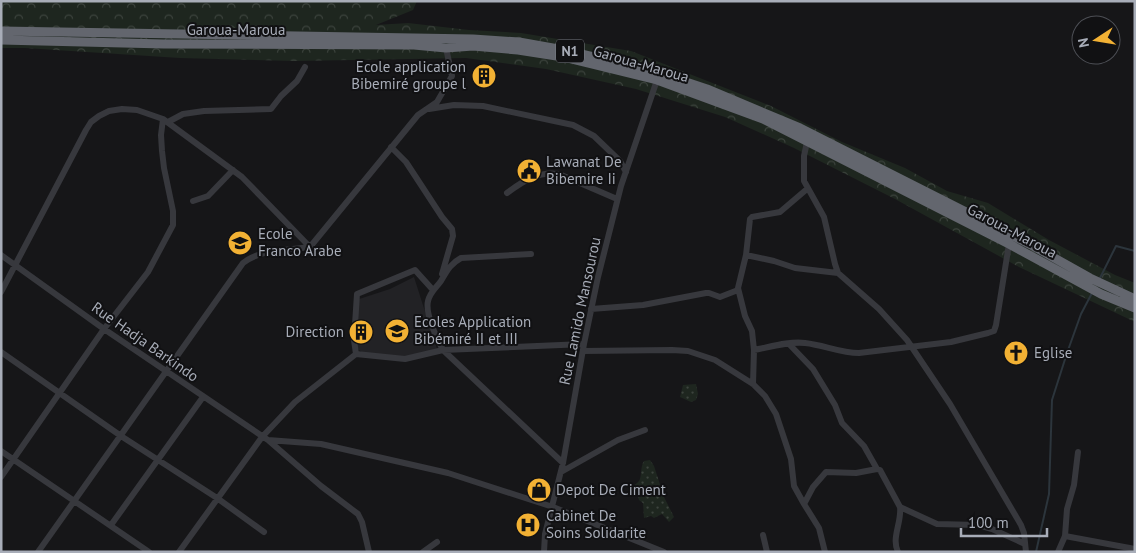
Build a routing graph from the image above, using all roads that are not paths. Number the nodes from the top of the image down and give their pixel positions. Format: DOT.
graph roads {
  1 [pos="1,31"];
  2 [pos="1,40"];
  3 [pos="446,48"];
  4 [pos="305,67"];
  5 [pos="657,80"];
  6 [pos="425,110"];
  7 [pos="165,121"];
  8 [pos="807,142"];
  9 [pos="391,147"];
  10 [pos="233,170"];
  11 [pos="626,172"];
  12 [pos="807,189"];
  13 [pos="507,193"];
  14 [pos="617,199"];
  15 [pos="193,201"];
  16 [pos="1009,244"];
  17 [pos="310,247"];
  18 [pos="531,254"];
  19 [pos="1,255"];
  20 [pos="746,255"];
  21 [pos="16,266"];
  22 [pos="838,273"];
  23 [pos="1089,282"];
  24 [pos="439,284"];
  25 [pos="433,290"];
  26 [pos="738,290"];
  27 [pos="1103,290"];
  28 [pos="1,292"];
  29 [pos="1135,299"];
  30 [pos="1135,308"];
  31 [pos="591,309"];
  32 [pos="104,329"];
  33 [pos="789,344"];
  34 [pos="583,347"];
  35 [pos="911,347"];
  36 [pos="443,350"];
  37 [pos="754,350"];
  38 [pos="1,352"];
  39 [pos="356,354"];
  40 [pos="165,371"];
  41 [pos="753,384"];
  42 [pos="60,393"];
  43 [pos="203,397"];
  44 [pos="645,430"];
  45 [pos="121,436"];
  46 [pos="265,438"];
  47 [pos="1,451"];
  48 [pos="1078,452"];
  49 [pos="13,460"];
  50 [pos="159,460"];
  51 [pos="563,463"];
  52 [pos="877,469"];
  53 [pos="561,472"];
  54 [pos="1,477"];
  55 [pos="217,498"];
  56 [pos="73,501"];
  57 [pos="804,504"];
  58 [pos="553,507"];
  59 [pos="900,507"];
  60 [pos="111,525"];
  61 [pos="264,532"];
  62 [pos="762,535"];
  63 [pos="1065,536"];
  64 [pos="437,542"];
  65 [pos="1025,548"];
  66 [pos="1135,549"];
  67 [pos="38,552"];
  68 [pos="149,552"];
  69 [pos="179,552"];
  70 [pos="369,552"];
  71 [pos="422,552"];
  72 [pos="544,552"];
  73 [pos="664,552"];
  74 [pos="767,552"];
  75 [pos="825,552"];
  76 [pos="898,552"];
  77 [pos="1058,552"];
  1 -- 23 [label="highway, Garoua-Maroua / N1"];
  2 -- 3 [label="highway, Garoua-Maroua / N1"];
  3 -- 5 [label="highway, Garoua-Maroua / N1"];
  3 -- 6 [label="street"];
  4 -- 7 [label="street"];
  5 -- 8 [label="highway, Garoua-Maroua / N1"];
  5 -- 11 [label="street, Rue Lamido Mansourou"];
  6 -- 9 [label="street"];
  6 -- 11 [label="street"];
  7 -- 10 [label="street"];
  7 -- 21 [label="street"];
  7 -- 32 [label="street"];
  8 -- 12 [label="street"];
  8 -- 16 [label="highway, Garoua-Maroua / N1"];
  9 -- 17 [label="street"];
  9 -- 24 [label="street"];
  10 -- 15 [label="street"];
  10 -- 17 [label="street"];
  11 -- 14 [label="street, Rue Lamido Mansourou"];
  12 -- 20 [label="street"];
  12 -- 22 [label="street"];
  13 -- 14 [label="street"];
  14 -- 31 [label="street, Rue Lamido Mansourou"];
  16 -- 23 [label="highway, Garoua-Maroua / N1"];
  16 -- 35 [label="street"];
  17 -- 40 [label="street"];
  18 -- 24 [label="street"];
  19 -- 21 [label="street, Rue Hadja Barkindo"];
  20 -- 22 [label="street"];
  20 -- 26 [label="street"];
  21 -- 28 [label="street"];
  21 -- 32 [label="street, Rue Hadja Barkindo"];
  22 -- 35 [label="street"];
  23 -- 27 [label="highway, Garoua-Maroua / N1"];
  24 -- 25 [label="street"];
  25 -- 36 [label="street"];
  25 -- 39 [label="street"];
  26 -- 31 [label="street"];
  26 -- 37 [label="street"];
  27 -- 29 [label="highway, Garoua-Maroua / N1"];
  27 -- 30 [label="highway, Garoua-Maroua / N1"];
  31 -- 34 [label="street, Rue Lamido Mansourou"];
  32 -- 40 [label="street, Rue Hadja Barkindo"];
  32 -- 42 [label="street"];
  33 -- 35 [label="street"];
  33 -- 37 [label="street"];
  33 -- 52 [label="street"];
  34 -- 36 [label="street"];
  34 -- 41 [label="street"];
  34 -- 51 [label="street, Rue Lamido Mansourou"];
  35 -- 65 [label="street"];
  36 -- 39 [label="street"];
  36 -- 51 [label="street"];
  37 -- 41 [label="street"];
  38 -- 42 [label="street"];
  39 -- 46 [label="street"];
  40 -- 43 [label="street, Rue Hadja Barkindo"];
  40 -- 45 [label="street"];
  41 -- 57 [label="street"];
  42 -- 45 [label="street"];
  42 -- 49 [label="street"];
  43 -- 46 [label="street, Rue Hadja Barkindo"];
  43 -- 50 [label="street"];
  44 -- 53 [label="street"];
  45 -- 50 [label="street"];
  45 -- 56 [label="street"];
  46 -- 55 [label="street"];
  46 -- 58 [label="street"];
  46 -- 70 [label="street, Rue Hadja Barkindo"];
  47 -- 49 [label="street"];
  48 -- 63 [label="street"];
  49 -- 54 [label="street"];
  49 -- 56 [label="street"];
  50 -- 55 [label="street"];
  50 -- 60 [label="street"];
  51 -- 53 [label="street, Rue Lamido Mansourou"];
  52 -- 57 [label="street"];
  52 -- 59 [label="street"];
  53 -- 58 [label="street, Rue Lamido Mansourou"];
  55 -- 61 [label="street"];
  55 -- 69 [label="street"];
  56 -- 60 [label="street"];
  56 -- 67 [label="street"];
  57 -- 75 [label="street"];
  58 -- 72 [label="street, Rue Lamido Mansourou"];
  58 -- 73 [label="street"];
  59 -- 65 [label="street"];
  59 -- 76 [label="street"];
  60 -- 68 [label="street"];
  62 -- 74 [label="street"];
  63 -- 66 [label="street"];
  63 -- 77 [label="street"];
  64 -- 71 [label="street"];
}
